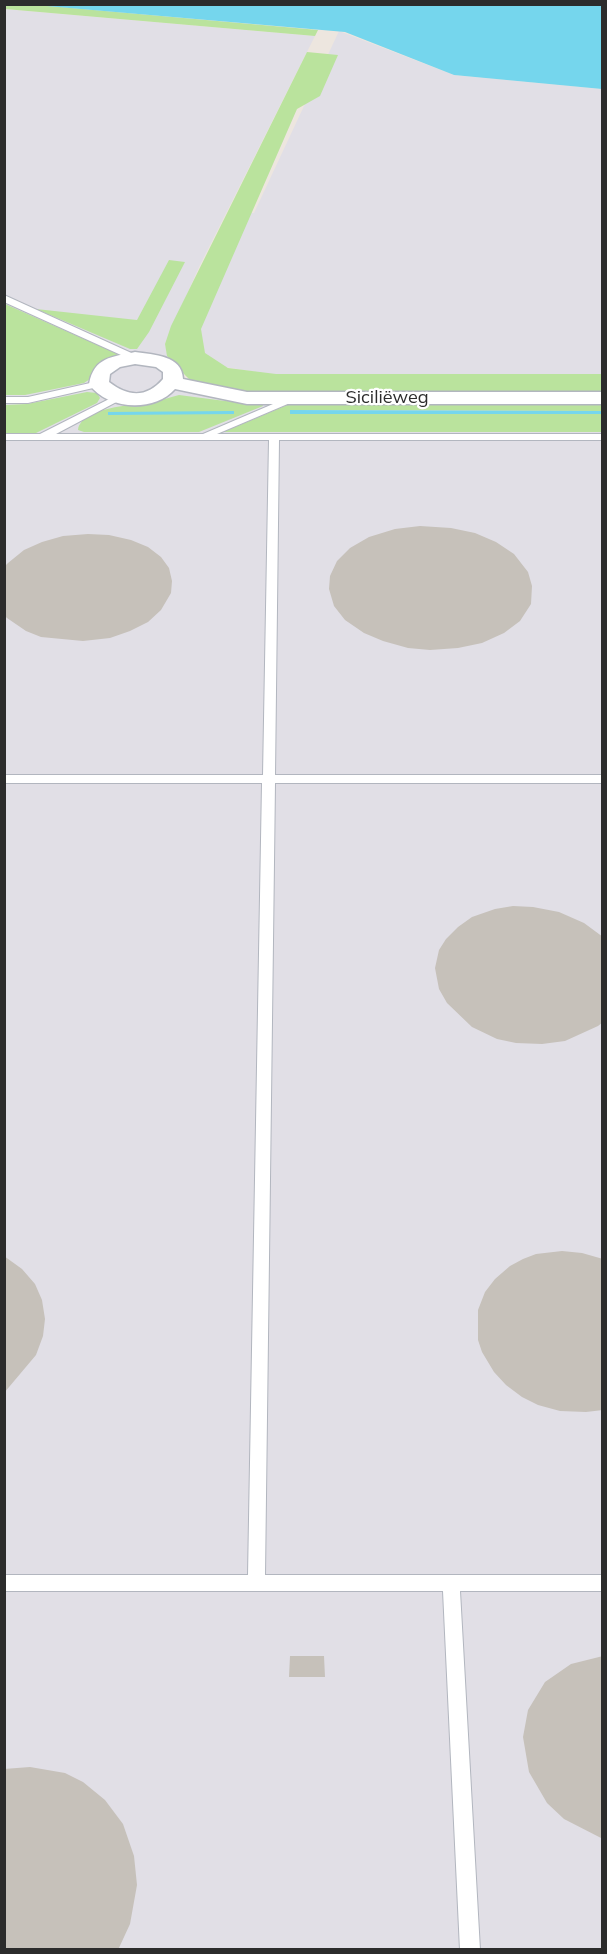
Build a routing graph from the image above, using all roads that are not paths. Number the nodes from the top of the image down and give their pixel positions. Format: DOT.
graph roads {
  1 [pos="4,298"];
  2 [pos="135,358"];
  3 [pos="173,383"];
  4 [pos="99,384"];
  5 [pos="119,397"];
  6 [pos="294,398"];
  7 [pos="603,398"];
  8 [pos="4,400"];
  9 [pos="4,436"];
  10 [pos="43,437"];
  11 [pos="201,437"];
  12 [pos="274,437"];
  13 [pos="603,437"];
  14 [pos="603,778"];
  15 [pos="4,779"];
  16 [pos="268,779"];
  17 [pos="4,1583"];
  18 [pos="256,1583"];
  19 [pos="450,1583"];
  20 [pos="603,1583"];
  21 [pos="470,1950"];
  1 -- 2 [label="lane"];
  2 -- 3 [label="street"];
  2 -- 4 [label="street"];
  3 -- 5 [label="street"];
  3 -- 6 [label="street, Siciliëweg"];
  4 -- 5 [label="street"];
  4 -- 8 [label="lane"];
  5 -- 10 [label="lane"];
  6 -- 7 [label="street, Siciliëweg"];
  6 -- 11 [label="lane"];
  9 -- 10 [label="lane"];
  10 -- 11 [label="lane"];
  11 -- 12 [label="lane"];
  12 -- 13 [label="lane"];
  12 -- 16 [label="lane"];
  14 -- 16 [label="lane"];
  15 -- 16 [label="lane"];
  16 -- 18 [label="lane"];
  17 -- 18 [label="lane"];
  18 -- 19 [label="lane"];
  19 -- 20 [label="lane"];
  19 -- 21 [label="lane"];
}
